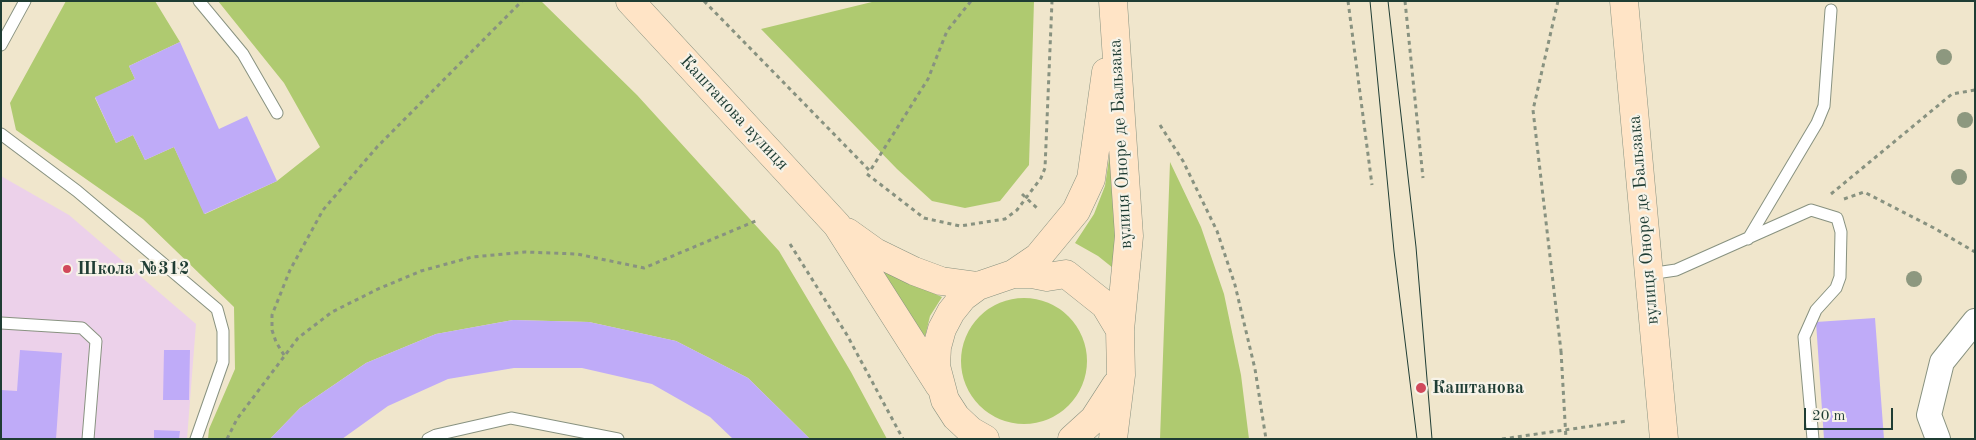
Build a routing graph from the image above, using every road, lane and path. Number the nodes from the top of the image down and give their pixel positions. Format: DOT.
graph roads {
  1 [pos="25,1"];
  2 [pos="199,1"];
  3 [pos="522,1"];
  4 [pos="630,1"];
  5 [pos="704,1"];
  6 [pos="971,1"];
  7 [pos="1052,1"];
  8 [pos="1348,1"];
  9 [pos="1405,1"];
  10 [pos="1558,1"];
  11 [pos="1624,1"];
  12 [pos="1113,10"];
  13 [pos="1831,10"];
  14 [pos="1,45"];
  15 [pos="1975,90"];
  16 [pos="277,113"];
  17 [pos="1160,126"];
  18 [pos="1,134"];
  19 [pos="867,174"];
  20 [pos="1423,178"];
  21 [pos="1372,185"];
  22 [pos="1022,194"];
  23 [pos="1026,198"];
  24 [pos="1812,210"];
  25 [pos="1043,214"];
  26 [pos="758,220"];
  27 [pos="837,225"];
  28 [pos="1748,239"];
  29 [pos="790,244"];
  30 [pos="1975,252"];
  31 [pos="1013,274"];
  32 [pos="1648,274"];
  33 [pos="978,286"];
  34 [pos="1975,321"];
  35 [pos="1,323"];
  36 [pos="1120,330"];
  37 [pos="284,355"];
  38 [pos="1121,375"];
  39 [pos="939,385"];
  40 [pos="1627,421"];
  41 [pos="961,428"];
  42 [pos="88,439"];
  43 [pos="196,439"];
  44 [pos="227,439"];
  45 [pos="428,439"];
  46 [pos="618,439"];
  47 [pos="903,439"];
  48 [pos="984,439"];
  49 [pos="1072,439"];
  50 [pos="1113,439"];
  51 [pos="1266,439"];
  52 [pos="1502,439"];
  53 [pos="1566,439"];
  54 [pos="1664,439"];
  55 [pos="1813,439"];
  56 [pos="1938,439"];
  1 -- 14 [label="lane"];
  2 -- 16 [label="lane"];
  3 -- 37 [label="path"];
  4 -- 27 [label="street, Каштанова вулиця"];
  5 -- 6 [label="path"];
  7 -- 23 [label="path"];
  8 -- 21 [label="path"];
  9 -- 20 [label="path"];
  10 -- 53 [label="path, bridge"];
  11 -- 32 [label="street, вулиця Оноре де Бальзака"];
  12 -- 31 [label="street, вулиця Оноре де Бальзака"];
  12 -- 36 [label="street, вулиця Оноре де Бальзака"];
  13 -- 28 [label="lane"];
  15 -- 24 [label="path"];
  17 -- 51 [label="path"];
  18 -- 43 [label="lane"];
  19 -- 23 [label="path"];
  22 -- 23 [label="path"];
  23 -- 25 [label="path"];
  24 -- 28 [label="lane"];
  24 -- 30 [label="path"];
  24 -- 55 [label="lane"];
  26 -- 37 [label="path"];
  27 -- 33 [label="street, Каштанова вулиця"];
  27 -- 39 [label="street, Каштанова вулиця"];
  28 -- 32 [label="lane"];
  29 -- 47 [label="path"];
  31 -- 33 [label="street"];
  31 -- 36 [label="street"];
  32 -- 54 [label="street, вулиця Оноре де Бальзака"];
  33 -- 39 [label="street"];
  34 -- 56 [label="street"];
  35 -- 42 [label="lane"];
  36 -- 38 [label="street, вулиця Оноре де Бальзака"];
  37 -- 44 [label="path"];
  38 -- 49 [label="street"];
  38 -- 50 [label="street"];
  39 -- 41 [label="street"];
  40 -- 52 [label="path"];
  41 -- 48 [label="street"];
  45 -- 46 [label="lane"];
}
